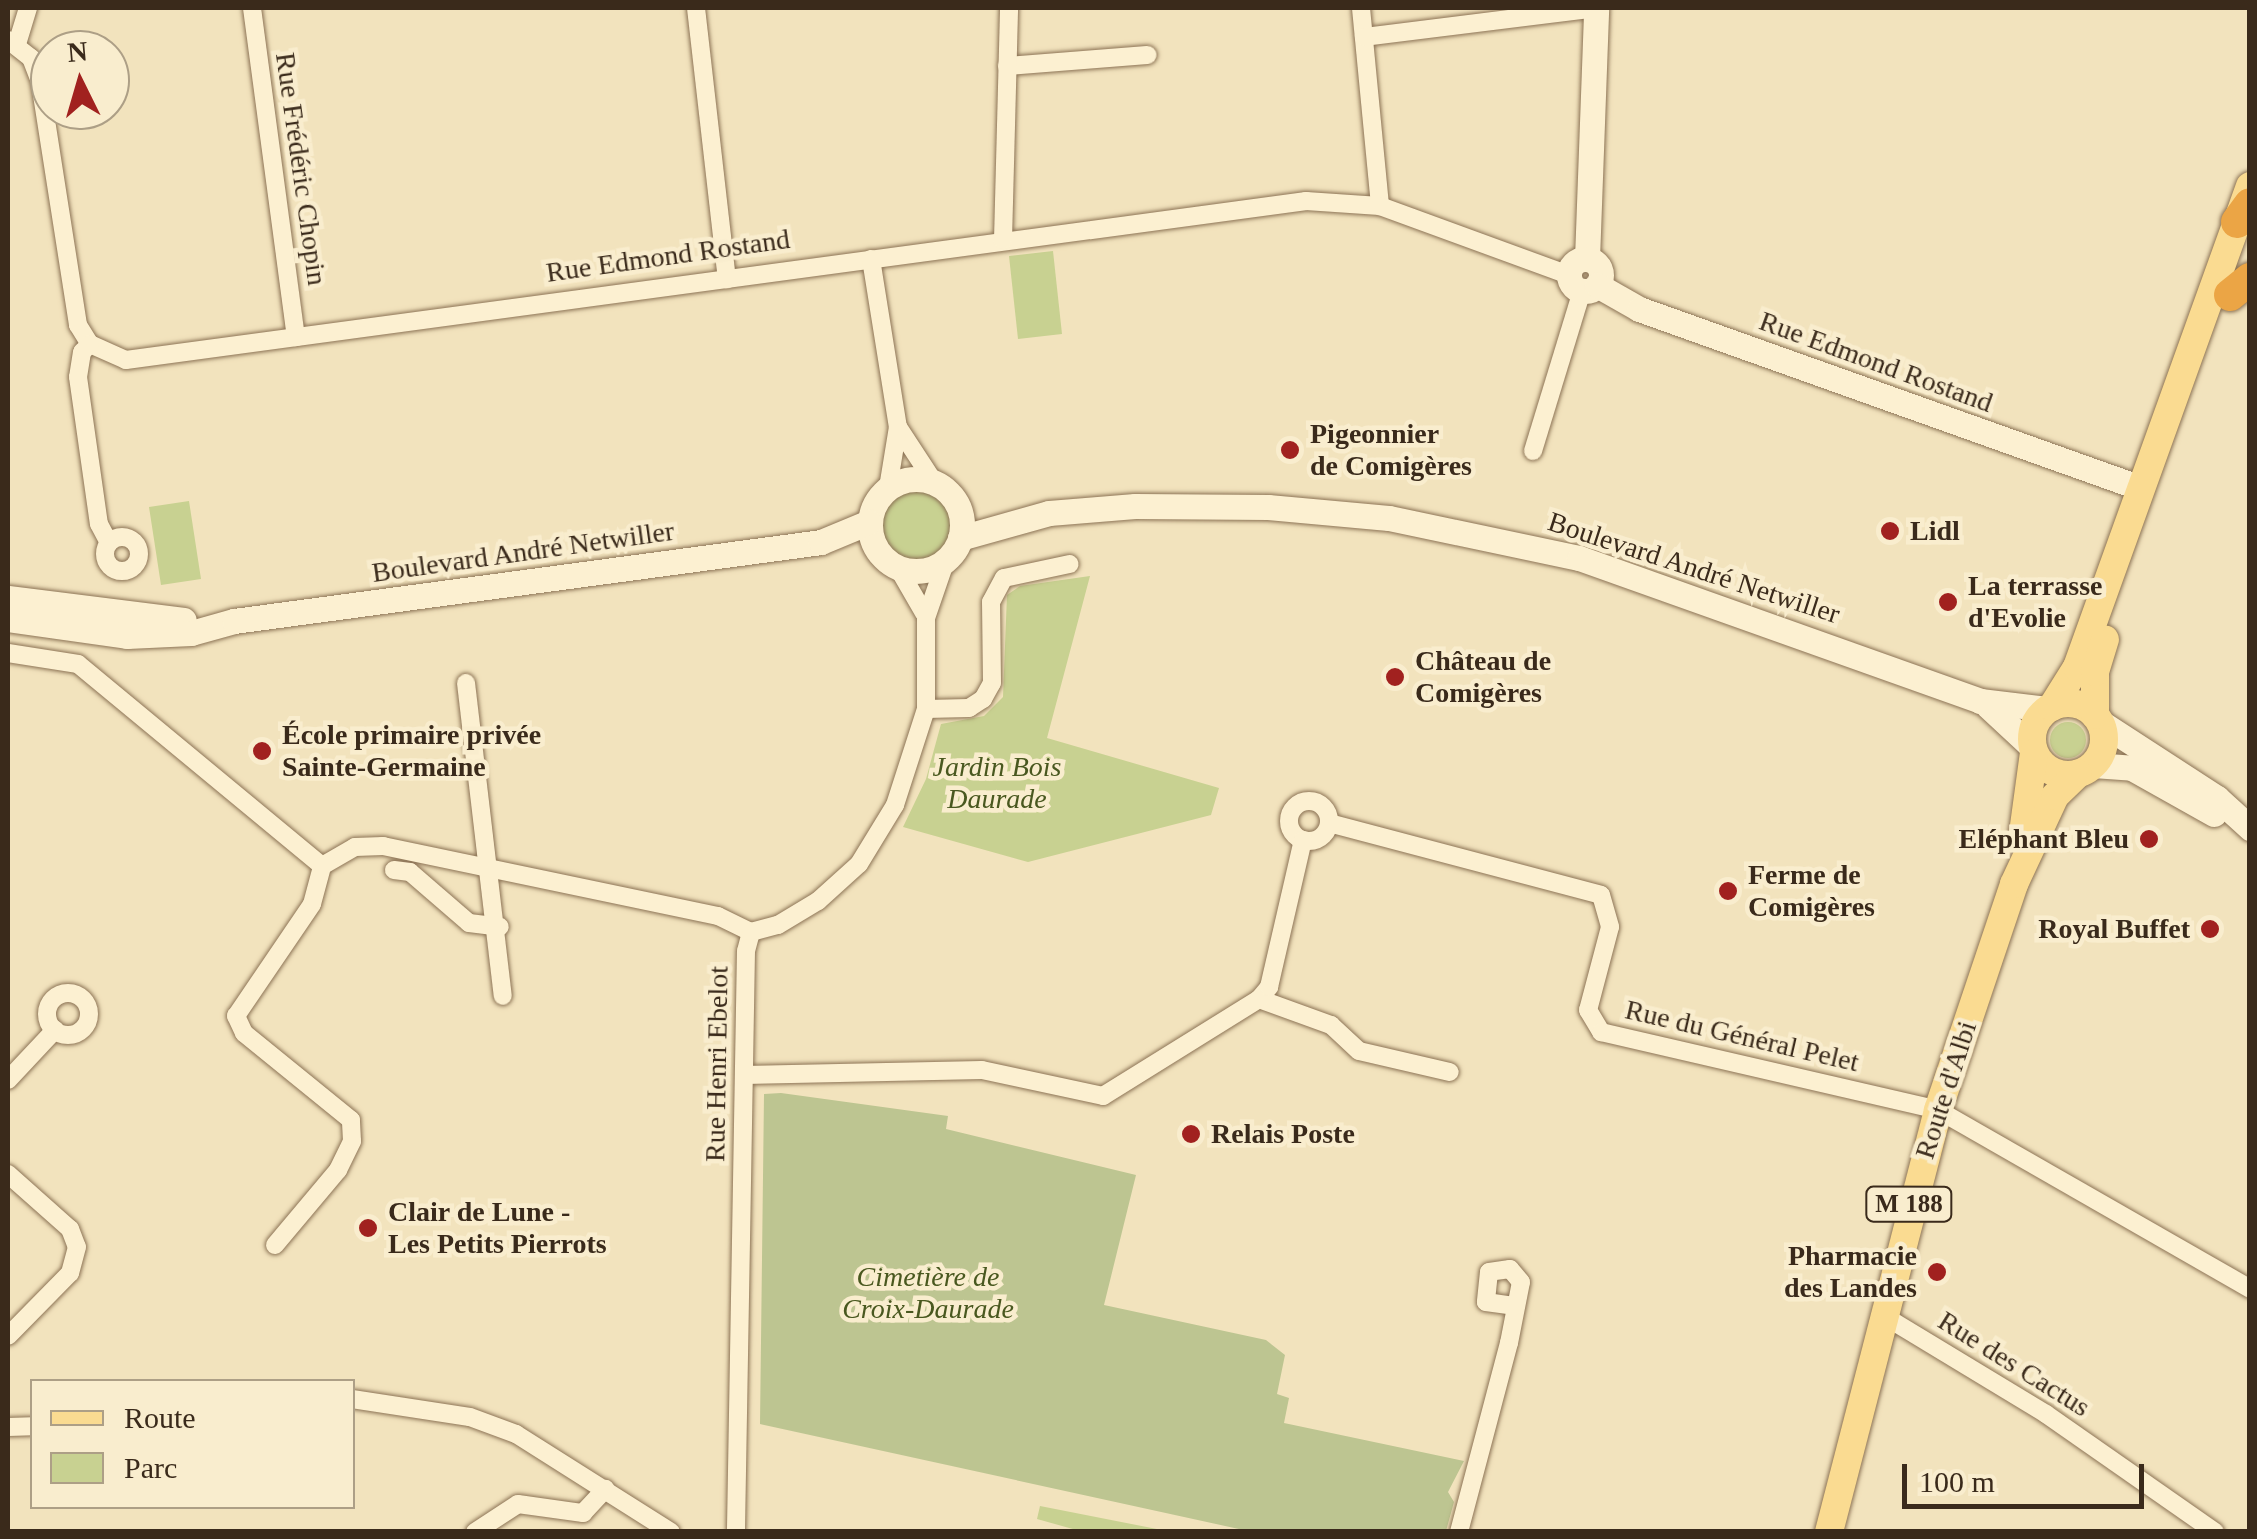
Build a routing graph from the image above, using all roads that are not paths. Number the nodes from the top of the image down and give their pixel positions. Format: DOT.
graph roads {
  1 [pos="28,8"];
  2 [pos="252,8"];
  3 [pos="696,8"];
  4 [pos="1009,8"];
  5 [pos="1361,8"];
  6 [pos="1596,8"];
  7 [pos="1364,36"];
  8 [pos="12,42"];
  9 [pos="1148,55"];
  10 [pos="1007,66"];
  11 [pos="2250,186"];
  12 [pos="1380,206"];
  13 [pos="2243,213"];
  14 [pos="1003,240"];
  15 [pos="2250,258"];
  16 [pos="871,259"];
  17 [pos="1584,277"];
  18 [pos="727,279"];
  19 [pos="2240,287"];
  20 [pos="296,337"];
  21 [pos="90,344"];
  22 [pos="2193,357"];
  23 [pos="2174,409"];
  24 [pos="898,427"];
  25 [pos="1533,451"];
  26 [pos="934,482"];
  27 [pos="2138,487"];
  28 [pos="888,488"];
  29 [pos="960,510"];
  30 [pos="1024,518"];
  31 [pos="869,522"];
  32 [pos="821,542"];
  33 [pos="109,543"];
  34 [pos="953,549"];
  35 [pos="888,560"];
  36 [pos="1070,564"];
  37 [pos="8,598"];
  38 [pos="926,618"];
  39 [pos="8,619"];
  40 [pos="234,621"];
  41 [pos="57,626"];
  42 [pos="85,630"];
  43 [pos="8,653"];
  44 [pos="50,659"];
  45 [pos="78,664"];
  46 [pos="466,683"];
  47 [pos="1980,701"];
  48 [pos="2049,708"];
  49 [pos="926,709"];
  50 [pos="2098,719"];
  51 [pos="2033,750"];
  52 [pos="2085,770"];
  53 [pos="1329,822"];
  54 [pos="2250,830"];
  55 [pos="1303,840"];
  56 [pos="322,866"];
  57 [pos="491,869"];
  58 [pos="394,870"];
  59 [pos="2014,884"];
  60 [pos="500,927"];
  61 [pos="751,932"];
  62 [pos="504,996"];
  63 [pos="1260,999"];
  64 [pos="55,1030"];
  65 [pos="1450,1072"];
  66 [pos="744,1074"];
  67 [pos="8,1080"];
  68 [pos="1938,1110"];
  69 [pos="8,1174"];
  70 [pos="275,1245"];
  71 [pos="2250,1289"];
  72 [pos="1516,1306"];
  73 [pos="1881,1314"];
  74 [pos="8,1336"];
  75 [pos="355,1399"];
  76 [pos="605,1489"];
  77 [pos="734,1531"];
  78 [pos="476,1532"];
  79 [pos="671,1532"];
  80 [pos="1459,1532"];
  81 [pos="1829,1532"];
  82 [pos="2215,1532"];
  1 -- 8 [label="street"];
  2 -- 20 [label="street, Rue Frédéric Chopin"];
  3 -- 18 [label="street"];
  4 -- 10 [label="street"];
  5 -- 7 [label="street"];
  6 -- 7 [label="street"];
  6 -- 17 [label="main road"];
  7 -- 12 [label="street"];
  8 -- 21 [label="street"];
  9 -- 10 [label="street"];
  10 -- 14 [label="street"];
  11 -- 13 [label="main road"];
  12 -- 14 [label="street, Rue Edmond Rostand"];
  12 -- 17 [label="street, Rue Edmond Rostand"];
  13 -- 22 [label="main road"];
  14 -- 16 [label="street, Rue Edmond Rostand"];
  15 -- 19 [label="main road"];
  16 -- 18 [label="street, Rue Edmond Rostand"];
  16 -- 24 [label="street"];
  17 -- 25 [label="street"];
  17 -- 27 [label="main road, Rue Edmond Rostand"];
  18 -- 20 [label="street, Rue Edmond Rostand"];
  19 -- 22 [label="main road"];
  20 -- 21 [label="street, Rue Edmond Rostand"];
  21 -- 33 [label="street"];
  22 -- 23 [label="main road"];
  23 -- 27 [label="main road"];
  23 -- 50 [label="main road"];
  24 -- 26 [label="street"];
  24 -- 28 [label="street"];
  26 -- 28 [label="main road"];
  26 -- 29 [label="main road"];
  27 -- 48 [label="main road"];
  28 -- 31 [label="main road"];
  29 -- 30 [label="main road, Boulevard André Netwiller"];
  29 -- 34 [label="main road"];
  30 -- 34 [label="main road, Boulevard André Netwiller"];
  30 -- 47 [label="main road, Boulevard André Netwiller"];
  31 -- 32 [label="main road, Boulevard André Netwiller"];
  31 -- 35 [label="main road"];
  32 -- 35 [label="main road, Boulevard André Netwiller"];
  32 -- 40 [label="main road, Boulevard André Netwiller"];
  34 -- 35 [label="main road"];
  34 -- 38 [label="street, Rue Henri Ebelot"];
  35 -- 38 [label="street, Rue Henri Ebelot"];
  36 -- 49 [label="street"];
  37 -- 40 [label="main road, Boulevard André Netwiller"];
  38 -- 49 [label="street, Rue Henri Ebelot"];
  39 -- 41 [label="main road, Boulevard André Netwiller"];
  40 -- 42 [label="main road, Boulevard André Netwiller"];
  41 -- 42 [label="main road, Boulevard André Netwiller"];
  41 -- 44 [label="street"];
  42 -- 45 [label="street"];
  43 -- 44 [label="street"];
  44 -- 45 [label="street"];
  45 -- 56 [label="street"];
  46 -- 57 [label="street"];
  47 -- 48 [label="main road, Boulevard André Netwiller"];
  47 -- 51 [label="main road, Boulevard André Netwiller"];
  48 -- 50 [label="main road"];
  48 -- 51 [label="main road"];
  49 -- 61 [label="street, Rue Henri Ebelot"];
  50 -- 52 [label="main road"];
  50 -- 54 [label="main road"];
  51 -- 52 [label="main road"];
  51 -- 59 [label="main road, Route d'Albi / M 188"];
  52 -- 54 [label="main road"];
  52 -- 59 [label="main road, Route d'Albi / M 188"];
  53 -- 55 [label="street"];
  53 -- 55 [label="street"];
  53 -- 68 [label="street, Rue du Général Pelet"];
  55 -- 63 [label="street"];
  56 -- 57 [label="street"];
  56 -- 70 [label="street"];
  57 -- 60 [label="street"];
  57 -- 61 [label="street"];
  58 -- 60 [label="street"];
  59 -- 68 [label="main road, Route d'Albi / M 188"];
  60 -- 62 [label="street"];
  61 -- 66 [label="street, Rue Henri Ebelot"];
  63 -- 65 [label="street"];
  63 -- 66 [label="street"];
  64 -- 67 [label="street"];
  66 -- 77 [label="street, Rue Henri Ebelot"];
  68 -- 71 [label="street"];
  68 -- 73 [label="main road, Route d'Albi / M 188"];
  69 -- 74 [label="street"];
  72 -- 72 [label="street"];
  72 -- 80 [label="street"];
  73 -- 81 [label="main road, Route d'Albi / M 188"];
  73 -- 82 [label="street, Rue des Cactus"];
  75 -- 76 [label="street"];
  76 -- 78 [label="street"];
  76 -- 79 [label="street"];
}
